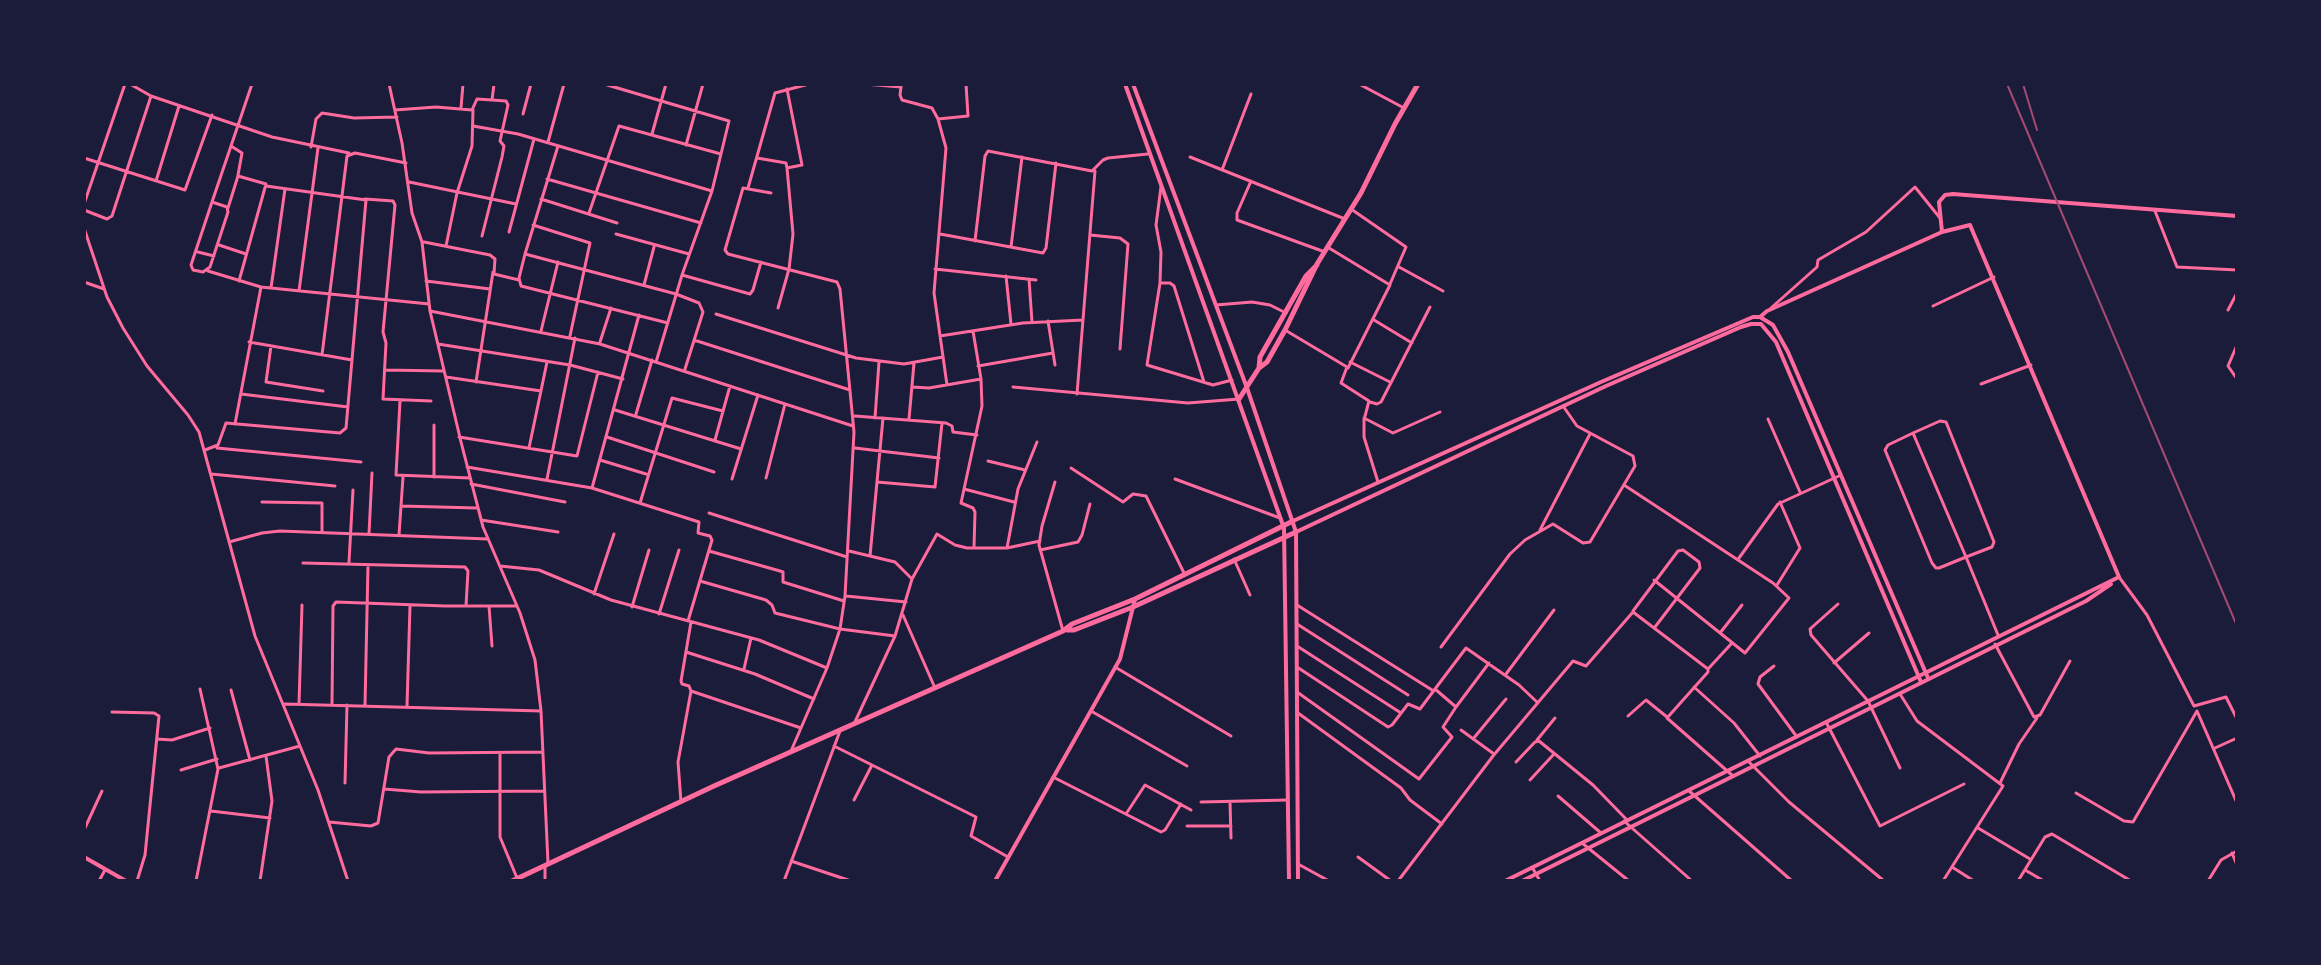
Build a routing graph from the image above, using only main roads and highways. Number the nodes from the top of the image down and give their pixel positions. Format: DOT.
graph roads {
  1 [pos="1418,84"];
  2 [pos="1317,264"];
  3 [pos="1259,368"];
  4 [pos="1239,399"];
  5 [pos="1293,521"];
  6 [pos="1296,532"];
  7 [pos="1065,630"];
  8 [pos="514,880"];
  1 -- 2 [label="main road"];
  2 -- 3 [label="main road"];
  2 -- 3 [label="main road"];
  3 -- 4 [label="main road"];
  5 -- 7 [label="main road"];
  6 -- 7 [label="main road"];
  7 -- 8 [label="main road"];
}
